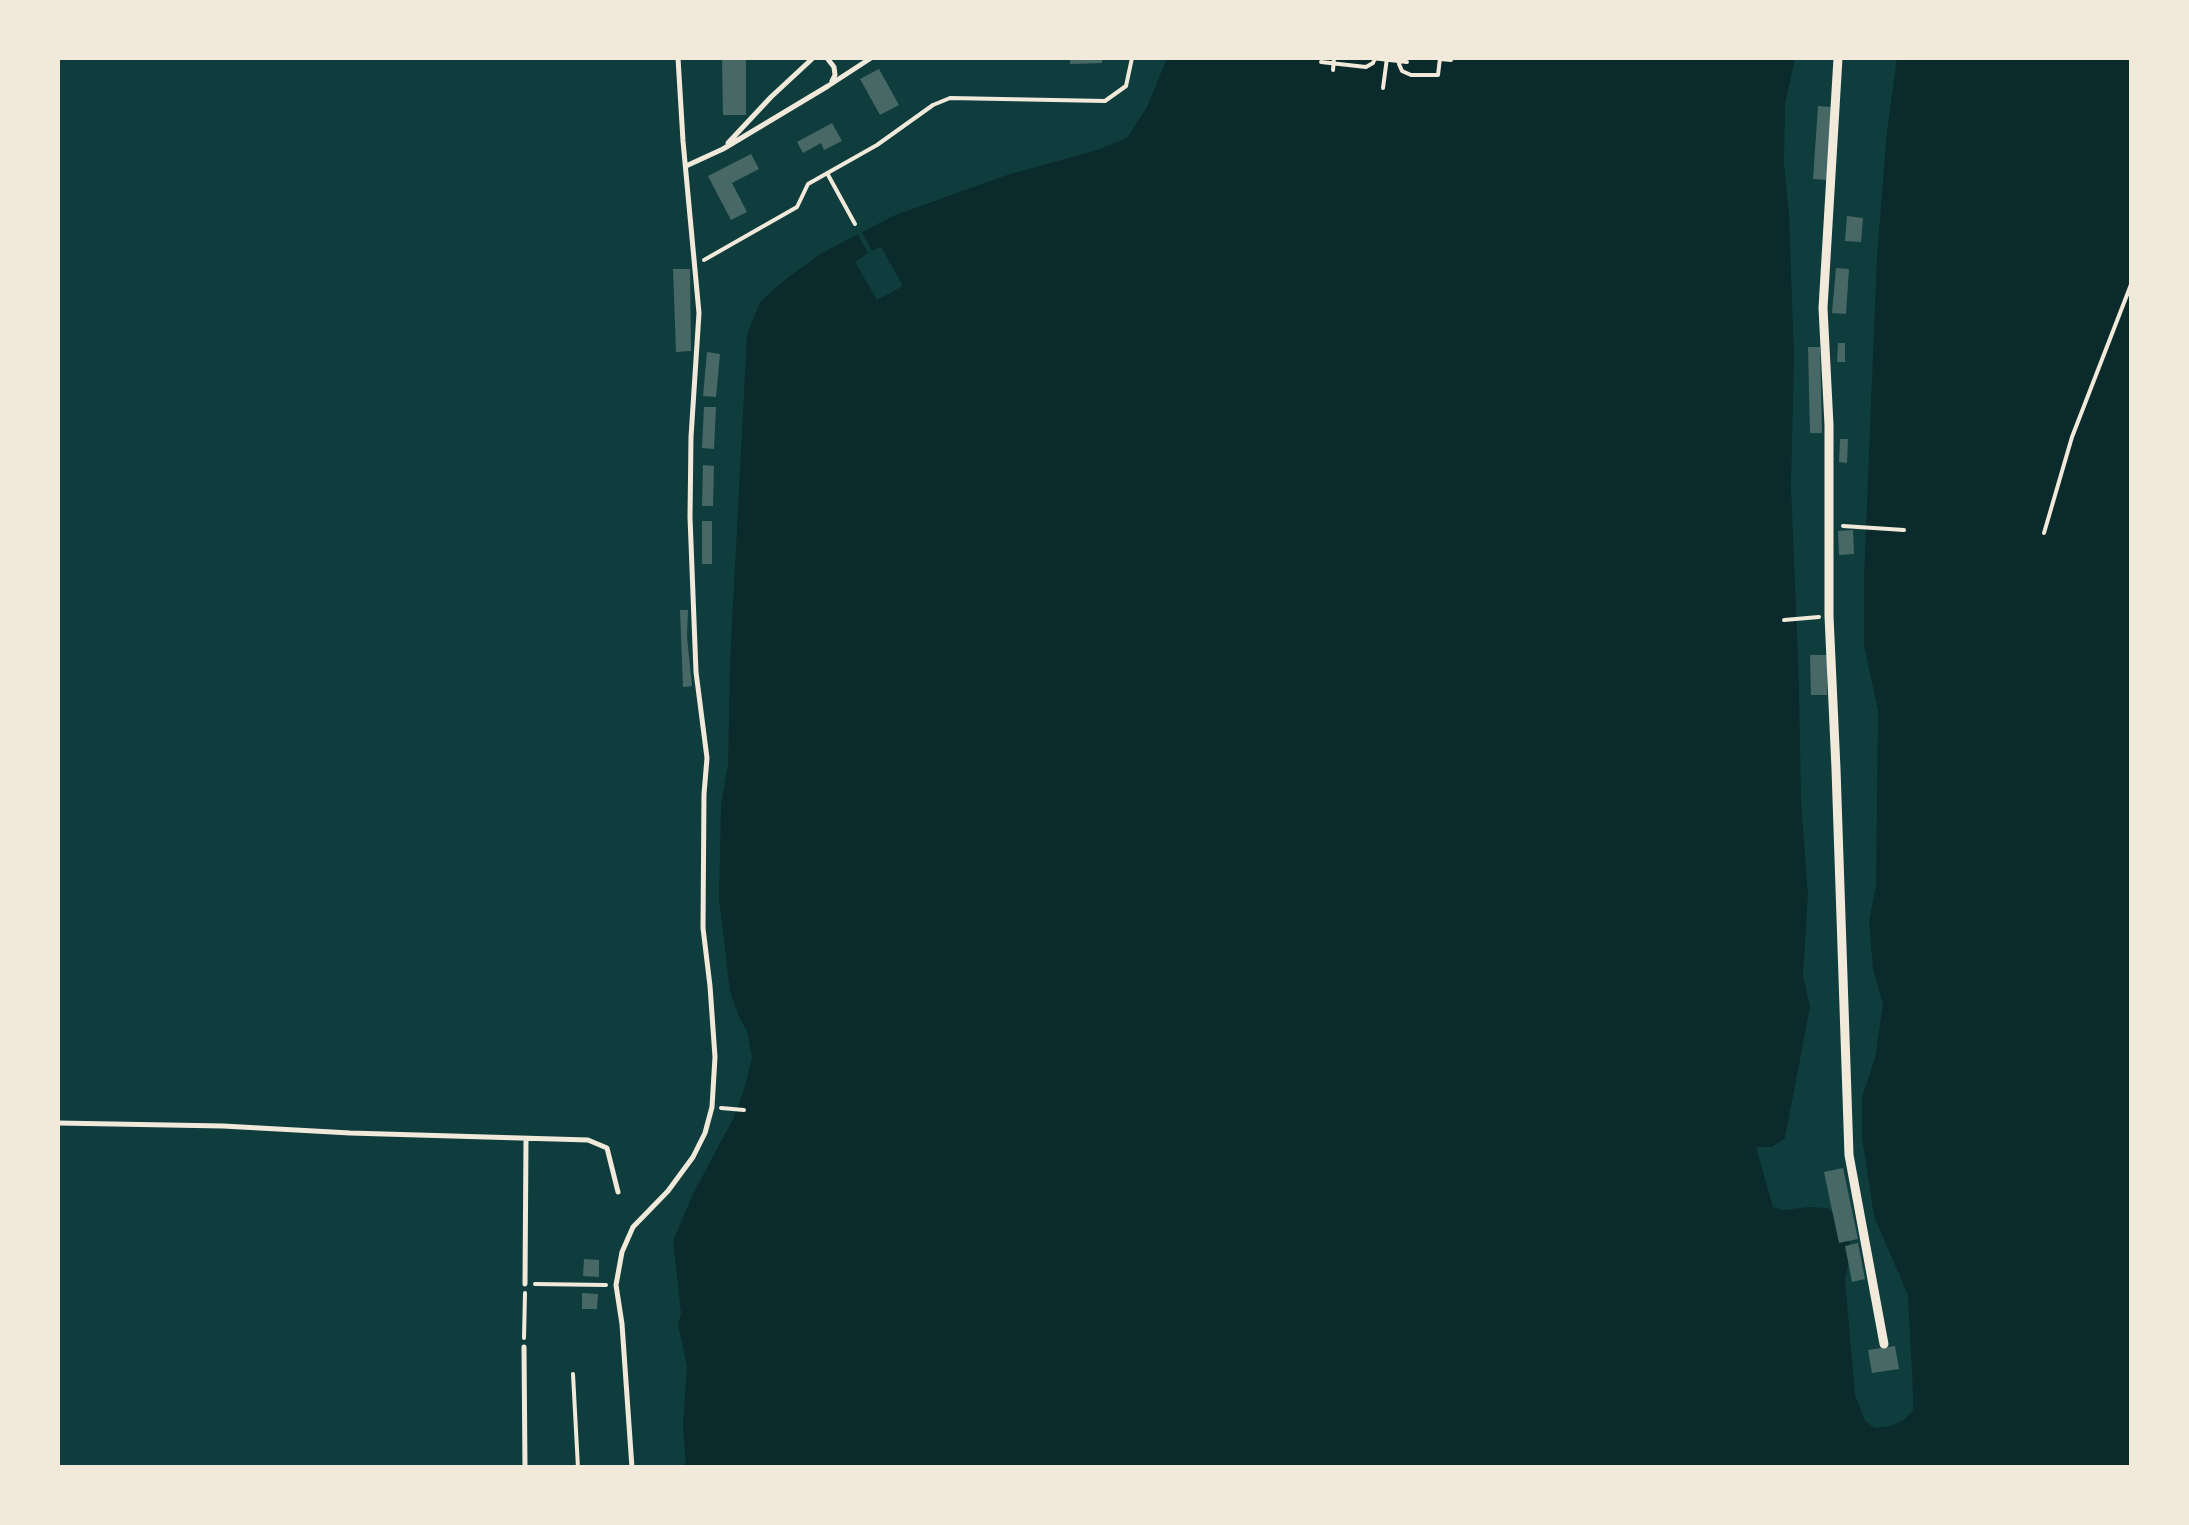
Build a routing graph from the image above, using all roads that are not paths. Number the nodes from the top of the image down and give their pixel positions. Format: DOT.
graph roads {
  1 [pos="678,58"];
  2 [pos="813,58"];
  3 [pos="827,58"];
  4 [pos="871,58"];
  5 [pos="1838,58"];
  6 [pos="828,86"];
  7 [pos="723,149"];
  8 [pos="686,166"];
  9 [pos="58,1123"];
  10 [pos="526,1139"];
  11 [pos="618,1192"];
  12 [pos="525,1284"];
  13 [pos="1884,1344"];
  14 [pos="524,1347"];
  15 [pos="524,1468"];
  16 [pos="632,1468"];
  1 -- 8 [label="lane"];
  2 -- 7 [label="lane"];
  3 -- 6 [label="lane"];
  4 -- 6 [label="lane"];
  5 -- 13 [label="street"];
  6 -- 7 [label="lane"];
  7 -- 8 [label="lane"];
  8 -- 16 [label="lane"];
  9 -- 10 [label="lane"];
  10 -- 11 [label="lane"];
  10 -- 12 [label="lane"];
  14 -- 15 [label="lane"];
}
